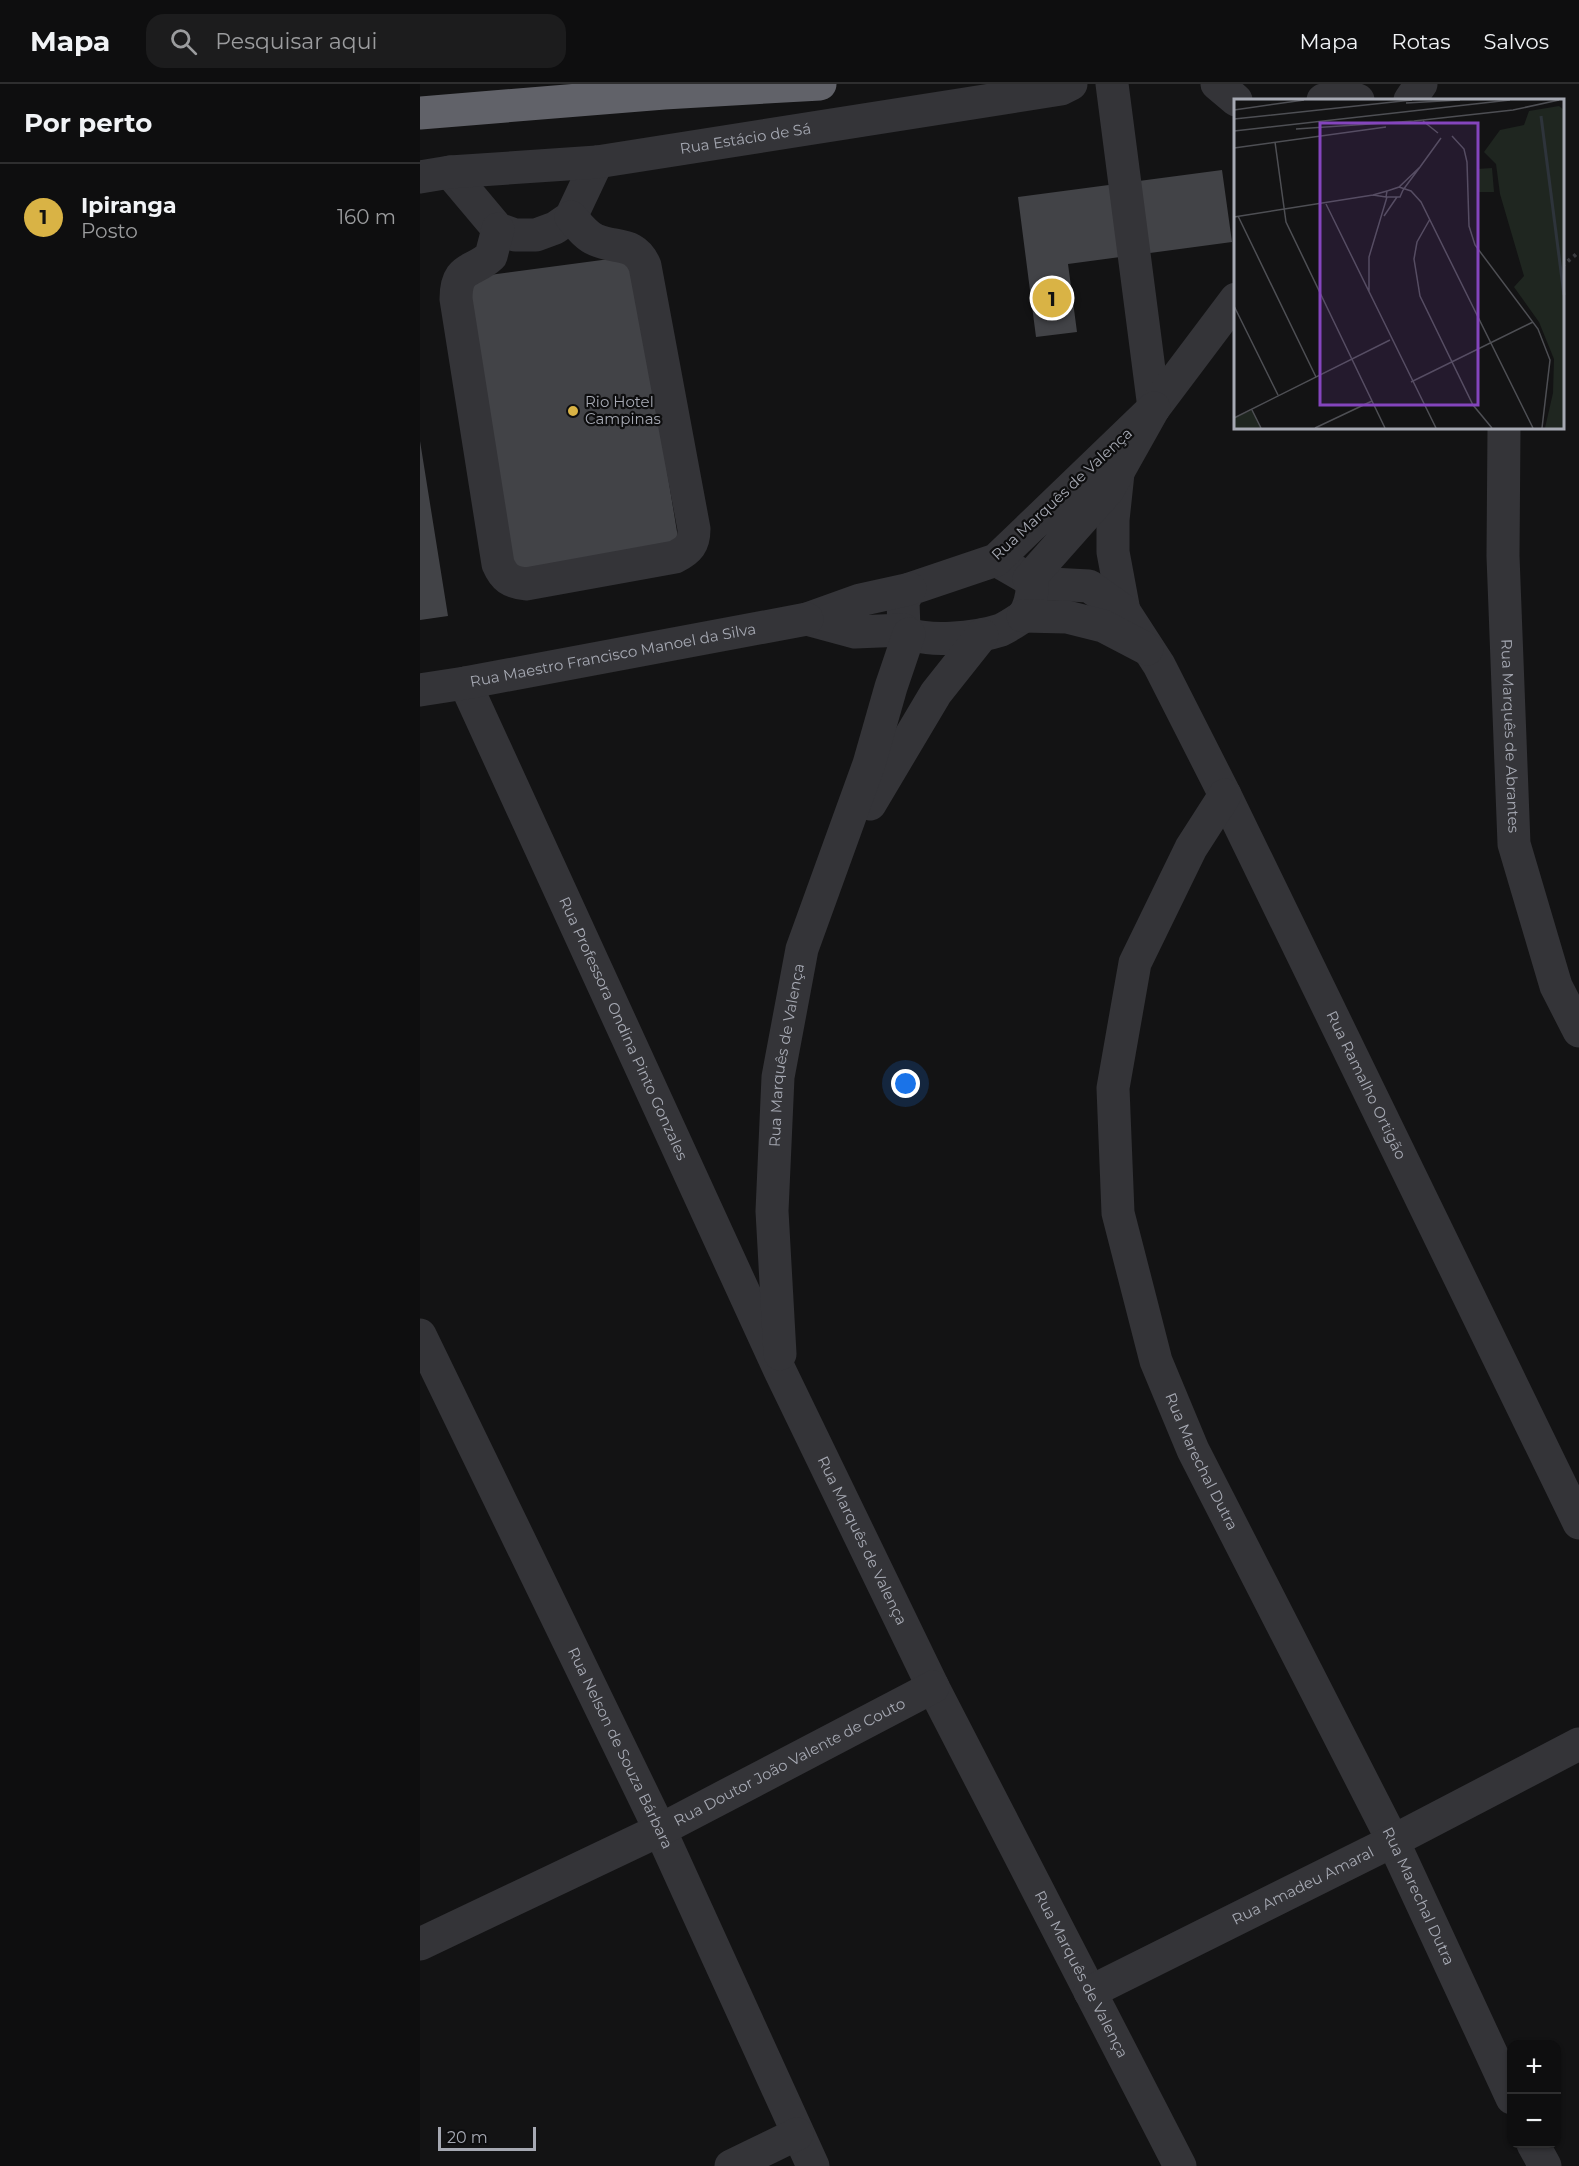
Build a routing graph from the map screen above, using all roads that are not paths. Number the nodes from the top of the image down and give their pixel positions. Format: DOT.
graph roads {
  1 [pos="820,84"];
  2 [pos="1071,84"];
  3 [pos="1112,84"];
  4 [pos="1217,84"];
  5 [pos="1421,84"];
  6 [pos="1235,99"];
  7 [pos="1332,99"];
  8 [pos="1350,99"];
  9 [pos="1411,99"];
  10 [pos="420,113"];
  11 [pos="597,162"];
  12 [pos="435,174"];
  13 [pos="571,217"];
  14 [pos="498,229"];
  15 [pos="1234,302"];
  16 [pos="1154,408"];
  17 [pos="1504,429"];
  18 [pos="1119,470"];
  19 [pos="996,560"];
  20 [pos="1031,581"];
  21 [pos="910,589"];
  22 [pos="1124,611"];
  23 [pos="1023,616"];
  24 [pos="807,619"];
  25 [pos="907,632"];
  26 [pos="982,635"];
  27 [pos="1149,650"];
  28 [pos="465,683"];
  29 [pos="420,690"];
  30 [pos="1226,795"];
  31 [pos="833,864"];
  32 [pos="1579,1031"];
  33 [pos="420,1335"];
  34 [pos="781,1373"];
  35 [pos="1579,1523"];
  36 [pos="933,1687"];
  37 [pos="1579,1744"];
  38 [pos="660,1830"];
  39 [pos="1393,1841"];
  40 [pos="420,1944"];
  41 [pos="1090,1992"];
  42 [pos="1510,2094"];
  43 [pos="797,2134"];
  44 [pos="1535,2148"];
  45 [pos="731,2166"];
  46 [pos="813,2166"];
  47 [pos="1180,2166"];
  48 [pos="1545,2166"];
  1 -- 10 [label="highway"];
  2 -- 11 [label="street, Rua Estácio de Sá"];
  3 -- 16 [label="street"];
  4 -- 6 [label="street"];
  5 -- 9 [label="street"];
  7 -- 8 [label="street"];
  11 -- 12 [label="street, Rua Estácio de Sá"];
  11 -- 13 [label="street"];
  12 -- 14 [label="street"];
  13 -- 14 [label="street"];
  13 -- 14 [label="street"];
  15 -- 16 [label="street, Rua Marquês de Valença"];
  16 -- 18 [label="street, Rua Marquês de Valença"];
  16 -- 19 [label="street, Rua Marquês de Valença"];
  17 -- 32 [label="street, Rua Marquês de Abrantes"];
  18 -- 20 [label="street, Rua Marquês de Valença"];
  18 -- 22 [label="street"];
  19 -- 20 [label="street, Rua Ramalho Ortigão"];
  19 -- 21 [label="street, Rua Marquês de Valença"];
  20 -- 22 [label="street, Rua Ramalho Ortigão"];
  20 -- 23 [label="street, Rua Marquês de Valença"];
  21 -- 24 [label="street, Rua Maestro Francisco Manoel da Silva"];
  21 -- 25 [label="street, Rua Marquês de Valença"];
  22 -- 27 [label="street, Rua Ramalho Ortigão"];
  23 -- 26 [label="street"];
  23 -- 27 [label="street"];
  24 -- 25 [label="street, Rua Maestro Francisco Manoel da Silva"];
  24 -- 28 [label="street, Rua Maestro Francisco Manoel da Silva"];
  25 -- 26 [label="street"];
  25 -- 31 [label="street, Rua Marquês de Valença"];
  26 -- 31 [label="street, Rua Marquês de Valença"];
  27 -- 30 [label="street, Rua Ramalho Ortigão"];
  28 -- 29 [label="street, Rua Maestro Francisco Manoel da Silva"];
  28 -- 34 [label="street, Rua Professora Ondina Pinto Gonzales"];
  30 -- 35 [label="street, Rua Ramalho Ortigão"];
  30 -- 39 [label="street, Rua Marechal Dutra"];
  31 -- 34 [label="street, Rua Marquês de Valença"];
  33 -- 38 [label="street, Rua Nelson de Souza Bárbara"];
  34 -- 36 [label="street, Rua Marquês de Valença"];
  36 -- 38 [label="street, Rua Doutor João Valente de Couto"];
  36 -- 41 [label="street, Rua Marquês de Valença"];
  37 -- 39 [label="street, Rua Amadeu Amaral"];
  38 -- 40 [label="street, Rua Doutor João Valente de Couto"];
  38 -- 43 [label="street, Rua Nelson de Souza Bárbara"];
  39 -- 41 [label="street, Rua Amadeu Amaral"];
  39 -- 42 [label="street, Rua Marechal Dutra"];
  41 -- 47 [label="street, Rua Marquês de Valença"];
  43 -- 45 [label="street"];
  43 -- 46 [label="street, Rua Nelson de Souza Bárbara"];
  44 -- 48 [label="street"];
}
